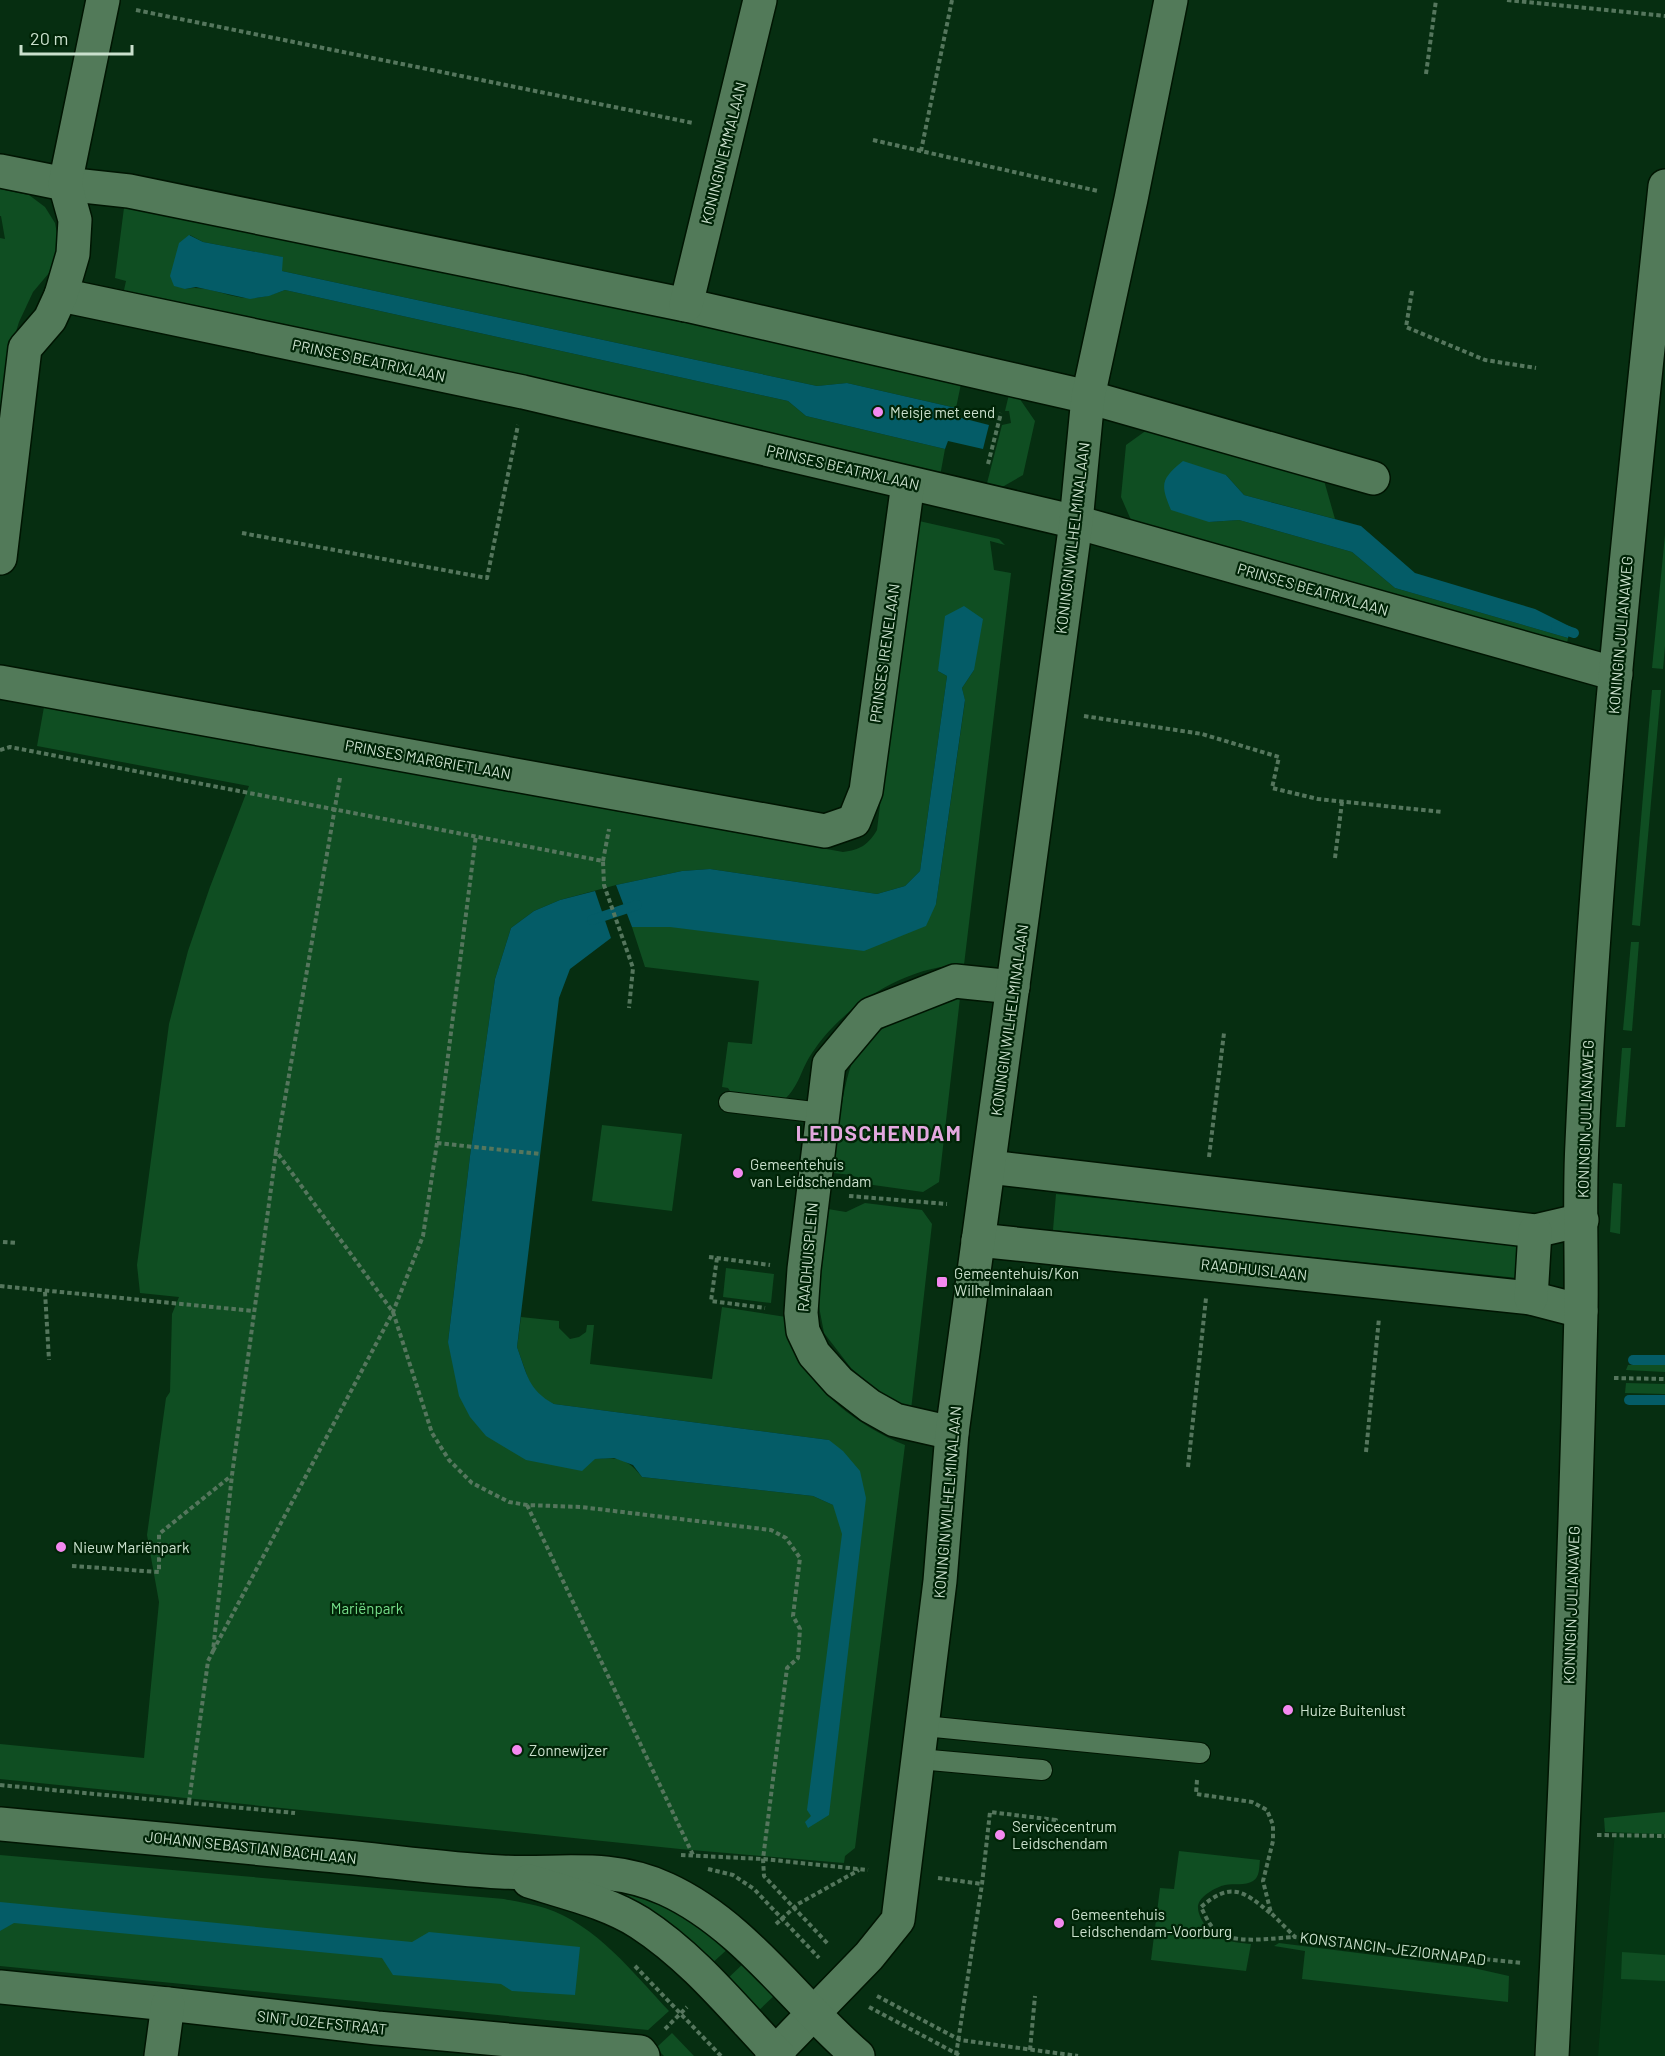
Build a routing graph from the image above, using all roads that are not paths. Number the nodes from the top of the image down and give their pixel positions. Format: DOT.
graph roads {
  1 [pos="760,0"];
  2 [pos="1171,0"];
  3 [pos="102,1"];
  4 [pos="0,171"];
  5 [pos="65,184"];
  6 [pos="1665,186"];
  7 [pos="62,296"];
  8 [pos="686,306"];
  9 [pos="1088,398"];
  10 [pos="1373,478"];
  11 [pos="908,483"];
  12 [pos="1076,522"];
  13 [pos="0,558"];
  14 [pos="1616,674"];
  15 [pos="0,681"];
  16 [pos="855,821"];
  17 [pos="1013,987"];
  18 [pos="729,1102"];
  19 [pos="822,1113"];
  20 [pos="989,1167"];
  21 [pos="1582,1220"];
  22 [pos="1535,1231"];
  23 [pos="978,1240"];
  24 [pos="1531,1298"];
  25 [pos="1581,1311"];
  26 [pos="952,1433"];
  27 [pos="924,1726"];
  28 [pos="1200,1752"];
  29 [pos="920,1759"];
  30 [pos="1042,1770"];
  31 [pos="0,1824"];
  32 [pos="501,1872"];
  33 [pos="0,1987"];
  34 [pos="168,2004"];
  35 [pos="813,2013"];
  36 [pos="775,2055"];
  37 [pos="161,2056"];
  38 [pos="643,2056"];
  39 [pos="858,2056"];
  40 [pos="1552,2056"];
  1 -- 8 [label="street, KONINGIN EMMALAAN"];
  2 -- 9 [label="street, KONINGIN WILHELMINALAAN"];
  3 -- 5 [label="street"];
  4 -- 5 [label="street"];
  5 -- 7 [label="street"];
  5 -- 8 [label="street"];
  6 -- 14 [label="street, KONINGIN JULIANAWEG"];
  7 -- 11 [label="street, PRINSES BEATRIXLAAN"];
  7 -- 13 [label="street"];
  8 -- 9 [label="street"];
  9 -- 10 [label="street"];
  9 -- 12 [label="street, KONINGIN WILHELMINALAAN"];
  11 -- 12 [label="street, PRINSES BEATRIXLAAN"];
  11 -- 16 [label="street, PRINSES IRENELAAN"];
  12 -- 14 [label="street, PRINSES BEATRIXLAAN"];
  12 -- 17 [label="street, KONINGIN WILHELMINALAAN"];
  14 -- 21 [label="street, KONINGIN JULIANAWEG"];
  15 -- 16 [label="street, PRINSES MARGRIETLAAN"];
  17 -- 19 [label="street, RAADHUISPLEIN"];
  17 -- 20 [label="street, KONINGIN WILHELMINALAAN"];
  18 -- 19 [label="lane"];
  19 -- 26 [label="street, RAADHUISPLEIN"];
  20 -- 22 [label="street"];
  20 -- 23 [label="street, KONINGIN WILHELMINALAAN"];
  21 -- 22 [label="street"];
  21 -- 25 [label="street, KONINGIN JULIANAWEG"];
  22 -- 24 [label="street"];
  23 -- 24 [label="street, RAADHUISLAAN"];
  23 -- 26 [label="street, KONINGIN WILHELMINALAAN"];
  24 -- 25 [label="street, RAADHUISLAAN"];
  25 -- 40 [label="street, KONINGIN JULIANAWEG"];
  26 -- 27 [label="street, KONINGIN WILHELMINALAAN"];
  27 -- 28 [label="lane"];
  27 -- 29 [label="street, KONINGIN WILHELMINALAAN"];
  29 -- 30 [label="lane"];
  29 -- 35 [label="street, KONINGIN WILHELMINALAAN"];
  31 -- 32 [label="street, JOHANN SEBASTIAN BACHLAAN"];
  32 -- 35 [label="street, JOHANN SEBASTIAN BACHLAAN"];
  32 -- 36 [label="street, JOHANN SEBASTIAN BACHLAAN"];
  33 -- 34 [label="street, SINT JOZEFSTRAAT"];
  34 -- 37 [label="street"];
  34 -- 38 [label="street, SINT JOZEFSTRAAT"];
  35 -- 36 [label="street, KONINGIN WILHELMINALAAN"];
  35 -- 39 [label="street, JOHANN SEBASTIAN BACHLAAN"];
}
